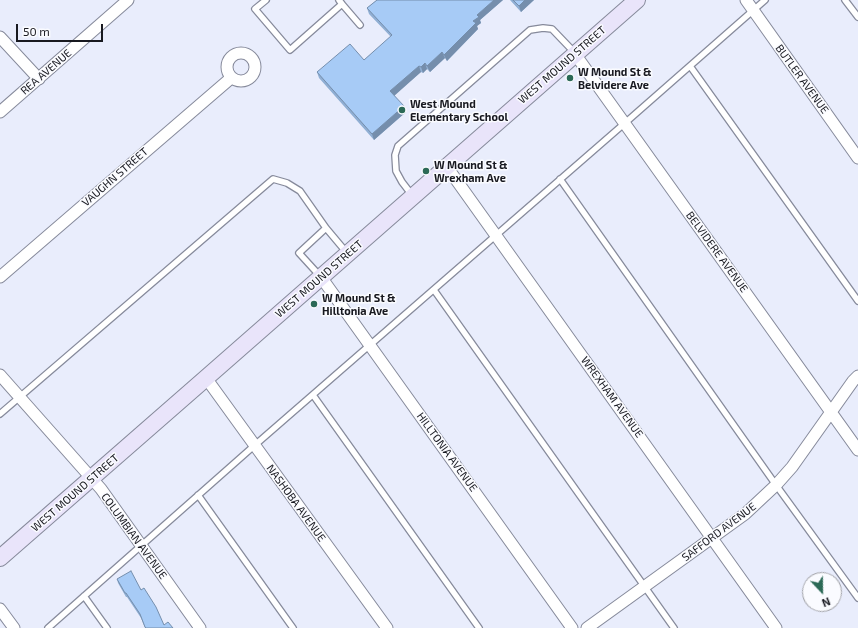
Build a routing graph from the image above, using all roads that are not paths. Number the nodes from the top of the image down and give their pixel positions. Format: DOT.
graph roads {
  1 [pos="128,0"];
  2 [pos="266,0"];
  3 [pos="637,0"];
  4 [pos="746,0"];
  5 [pos="765,0"];
  6 [pos="846,0"];
  7 [pos="341,2"];
  8 [pos="753,10"];
  9 [pos="858,17"];
  10 [pos="360,25"];
  11 [pos="0,37"];
  12 [pos="575,54"];
  13 [pos="690,66"];
  14 [pos="231,78"];
  15 [pos="39,79"];
  16 [pos="0,112"];
  17 [pos="625,123"];
  18 [pos="858,158"];
  19 [pos="447,167"];
  20 [pos="560,179"];
  21 [pos="413,196"];
  22 [pos="326,228"];
  23 [pos="496,235"];
  24 [pos="347,254"];
  25 [pos="0,277"];
  26 [pos="321,277"];
  27 [pos="434,290"];
  28 [pos="858,301"];
  29 [pos="370,345"];
  30 [pos="0,375"];
  31 [pos="858,376"];
  32 [pos="206,378"];
  33 [pos="313,395"];
  34 [pos="19,397"];
  35 [pos="831,412"];
  36 [pos="0,414"];
  37 [pos="255,445"];
  38 [pos="858,450"];
  39 [pos="92,478"];
  40 [pos="776,485"];
  41 [pos="198,495"];
  42 [pos="713,538"];
  43 [pos="141,545"];
  44 [pos="0,558"];
  45 [pos="644,587"];
  46 [pos="84,596"];
  47 [pos="858,598"];
  48 [pos="0,609"];
  49 [pos="14,628"];
  50 [pos="48,628"];
  51 [pos="106,628"];
  52 [pos="200,628"];
  53 [pos="293,628"];
  54 [pos="387,628"];
  55 [pos="480,628"];
  56 [pos="572,628"];
  57 [pos="587,628"];
  58 [pos="674,628"];
  59 [pos="776,628"];
  1 -- 15 [label="street, REA AVENUE"];
  2 -- 7 [label="lane"];
  3 -- 12 [label="street, WEST MOUND STREET"];
  4 -- 8 [label="street, BUTLER AVENUE"];
  5 -- 8 [label="lane"];
  6 -- 9 [label="lane"];
  7 -- 10 [label="lane"];
  8 -- 13 [label="lane"];
  8 -- 18 [label="street, BUTLER AVENUE"];
  11 -- 15 [label="street"];
  12 -- 17 [label="street, BELVIDERE AVENUE"];
  12 -- 19 [label="street, WEST MOUND STREET"];
  12 -- 21 [label="lane"];
  13 -- 17 [label="lane"];
  13 -- 28 [label="lane"];
  14 -- 25 [label="street, VAUGHN STREET"];
  15 -- 16 [label="street, REA AVENUE"];
  17 -- 20 [label="lane"];
  17 -- 35 [label="street, BELVIDERE AVENUE"];
  19 -- 21 [label="street, WEST MOUND STREET"];
  19 -- 23 [label="street, WREXHAM AVENUE"];
  20 -- 23 [label="lane"];
  20 -- 40 [label="lane"];
  21 -- 24 [label="street, WEST MOUND STREET"];
  22 -- 24 [label="lane"];
  22 -- 26 [label="lane"];
  22 -- 34 [label="lane"];
  23 -- 27 [label="lane"];
  23 -- 42 [label="street, WREXHAM AVENUE"];
  24 -- 26 [label="street, WEST MOUND STREET"];
  26 -- 29 [label="street, HILLTONIA AVENUE"];
  26 -- 32 [label="street, WEST MOUND STREET"];
  27 -- 29 [label="lane"];
  27 -- 45 [label="lane"];
  29 -- 33 [label="lane"];
  29 -- 56 [label="street, HILLTONIA AVENUE"];
  30 -- 34 [label="street, COLUMBIAN AVENUE"];
  31 -- 35 [label="street, SAFFORD AVENUE"];
  32 -- 37 [label="street, NASHOBA AVENUE"];
  32 -- 39 [label="street, WEST MOUND STREET"];
  33 -- 37 [label="lane"];
  33 -- 55 [label="lane"];
  34 -- 36 [label="lane"];
  34 -- 39 [label="street, COLUMBIAN AVENUE"];
  35 -- 38 [label="street, BELVIDERE AVENUE"];
  35 -- 40 [label="street, SAFFORD AVENUE"];
  37 -- 41 [label="lane"];
  37 -- 54 [label="street, NASHOBA AVENUE"];
  39 -- 43 [label="street, COLUMBIAN AVENUE"];
  39 -- 44 [label="street, WEST MOUND STREET"];
  40 -- 42 [label="street, SAFFORD AVENUE"];
  40 -- 47 [label="lane"];
  41 -- 43 [label="lane"];
  41 -- 53 [label="lane"];
  42 -- 45 [label="street, SAFFORD AVENUE"];
  42 -- 59 [label="street, WREXHAM AVENUE"];
  43 -- 46 [label="lane"];
  43 -- 52 [label="street, COLUMBIAN AVENUE"];
  45 -- 57 [label="street, SAFFORD AVENUE"];
  45 -- 58 [label="lane"];
  46 -- 50 [label="lane"];
  46 -- 51 [label="lane"];
  48 -- 49 [label="street"];
}
